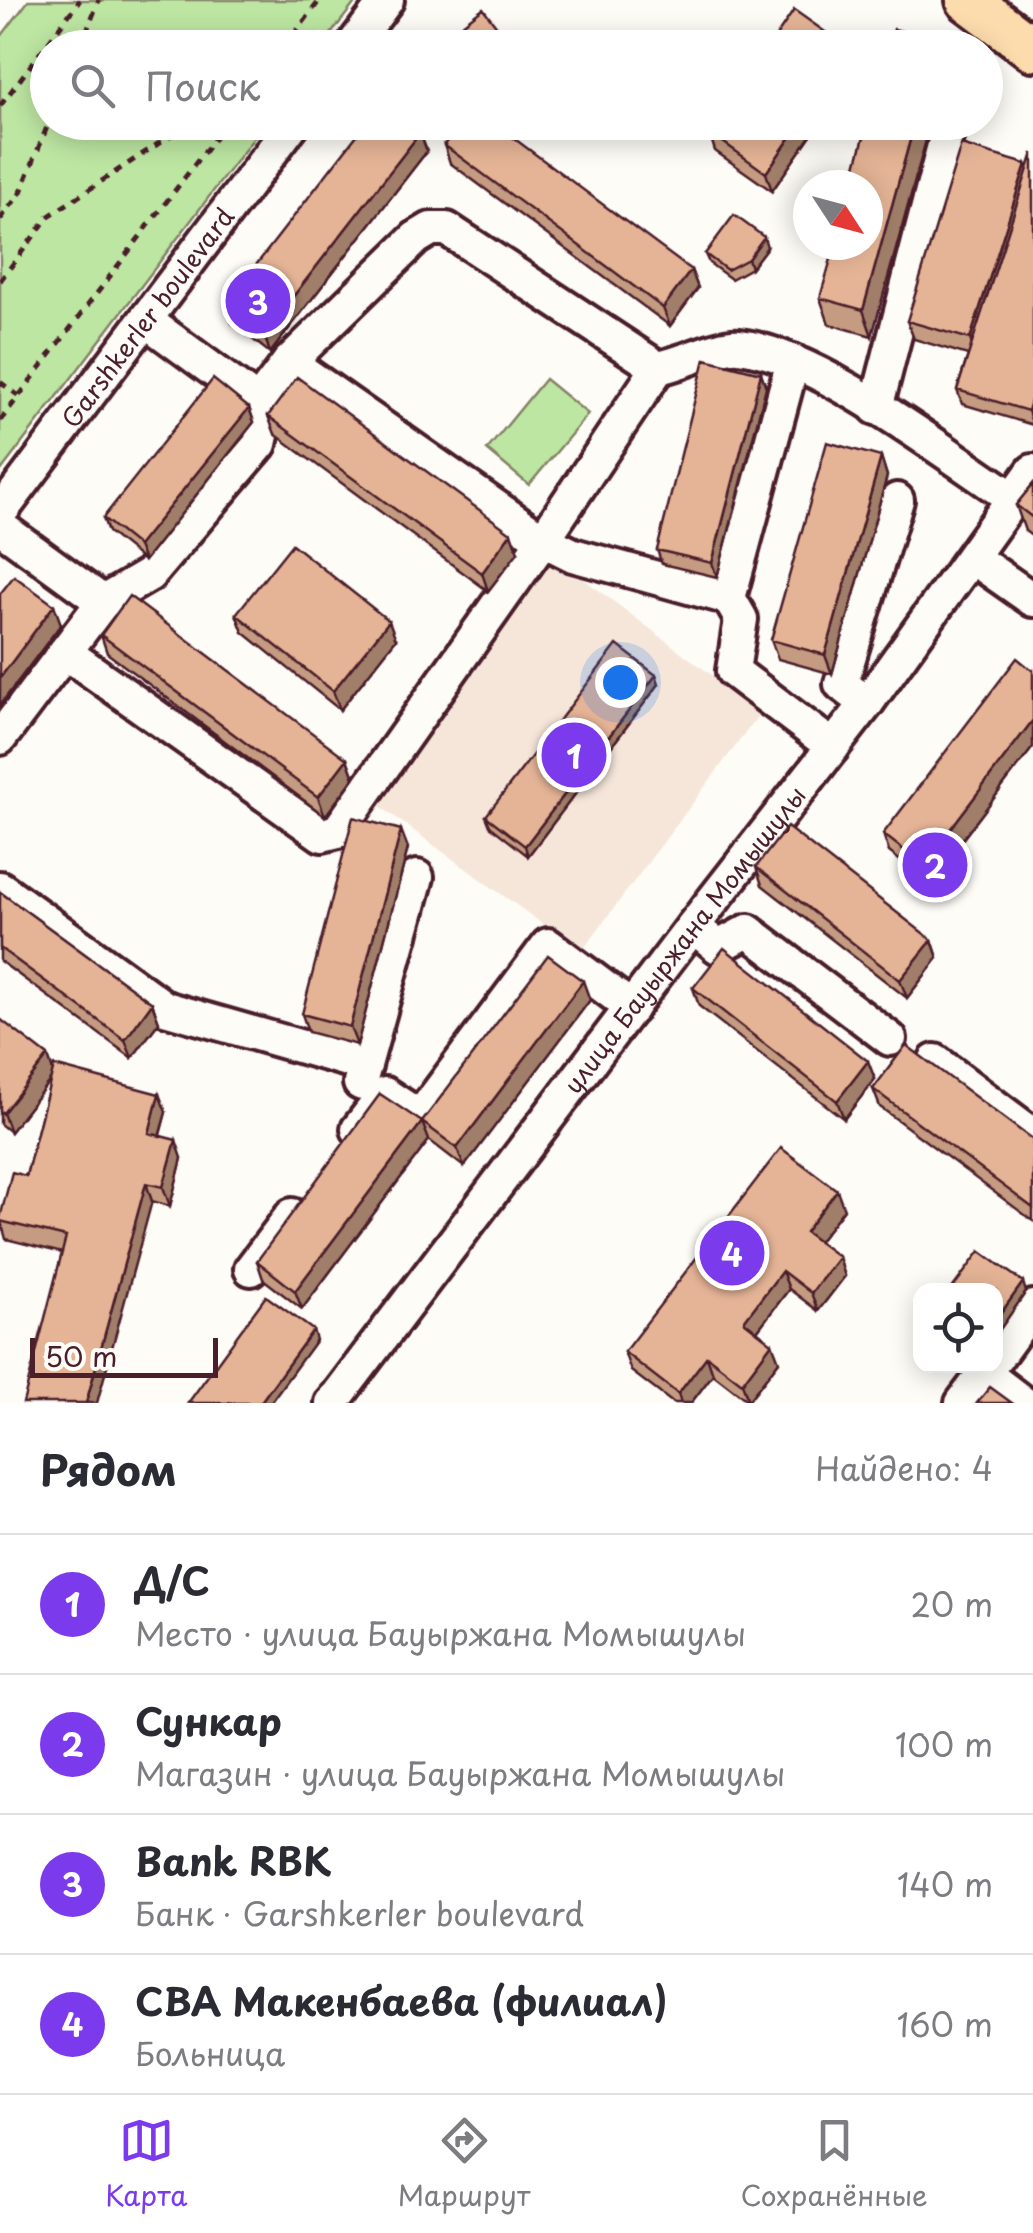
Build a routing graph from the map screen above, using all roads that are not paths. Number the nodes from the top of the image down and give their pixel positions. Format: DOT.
graph roads {
  1 [pos="387,0"];
  2 [pos="968,0"];
  3 [pos="364,30"];
  4 [pos="1033,50"];
  5 [pos="280,140"];
  6 [pos="945,140"];
  7 [pos="145,320"];
  8 [pos="794,361"];
  9 [pos="288,362"];
  10 [pos="658,368"];
  11 [pos="258,403"];
  12 [pos="876,408"];
  13 [pos="1033,470"];
  14 [pos="898,500"];
  15 [pos="1014,500"];
  16 [pos="0,513"];
  17 [pos="0,527"];
  18 [pos="544,540"];
  19 [pos="973,558"];
  20 [pos="729,598"];
  21 [pos="1033,600"];
  22 [pos="102,602"];
  23 [pos="65,652"];
  24 [pos="867,704"];
  25 [pos="0,738"];
  26 [pos="833,747"];
  27 [pos="417,877"];
  28 [pos="0,888"];
  29 [pos="694,926"];
  30 [pos="632,1008"];
  31 [pos="890,1039"];
  32 [pos="935,1061"];
  33 [pos="365,1065"];
  34 [pos="385,1094"];
  35 [pos="1033,1134"];
  36 [pos="340,1152"];
  37 [pos="306,1196"];
  38 [pos="250,1268"];
  39 [pos="1033,1307"];
  40 [pos="1003,1348"];
  41 [pos="985,1373"];
  42 [pos="996,1373"];
  43 [pos="332,1403"];
  44 [pos="962,1403"];
  45 [pos="1023,1403"];
  1 -- 3 [label="street"];
  2 -- 4 [label="main road"];
  5 -- 7 [label="street, Garshkerler boulevard"];
  6 -- 12 [label="street"];
  7 -- 11 [label="street"];
  7 -- 16 [label="street, Garshkerler boulevard"];
  8 -- 10 [label="street"];
  8 -- 12 [label="street"];
  8 -- 20 [label="street"];
  9 -- 10 [label="street"];
  9 -- 11 [label="street"];
  9 -- 18 [label="street"];
  10 -- 18 [label="street"];
  11 -- 22 [label="street"];
  12 -- 15 [label="street"];
  13 -- 15 [label="street, улица Бауыржана Момышулы"];
  14 -- 24 [label="street"];
  15 -- 19 [label="street, улица Бауыржана Момышулы"];
  17 -- 22 [label="street"];
  18 -- 20 [label="street"];
  18 -- 23 [label="street"];
  19 -- 21 [label="street"];
  19 -- 24 [label="street, улица Бауыржана Момышулы"];
  20 -- 26 [label="street"];
  22 -- 23 [label="street"];
  23 -- 25 [label="street"];
  24 -- 26 [label="street, улица Бауыржана Момышулы"];
  26 -- 29 [label="street, улица Бауыржана Момышулы"];
  27 -- 33 [label="street"];
  28 -- 33 [label="street"];
  29 -- 30 [label="street, улица Бауыржана Момышулы"];
  29 -- 31 [label="street"];
  30 -- 34 [label="street"];
  30 -- 43 [label="street, улица Бауыржана Момышулы"];
  32 -- 35 [label="street"];
  33 -- 34 [label="street"];
  34 -- 36 [label="street"];
  37 -- 38 [label="street"];
  39 -- 40 [label="street"];
  41 -- 44 [label="street"];
  42 -- 45 [label="street"];
}
